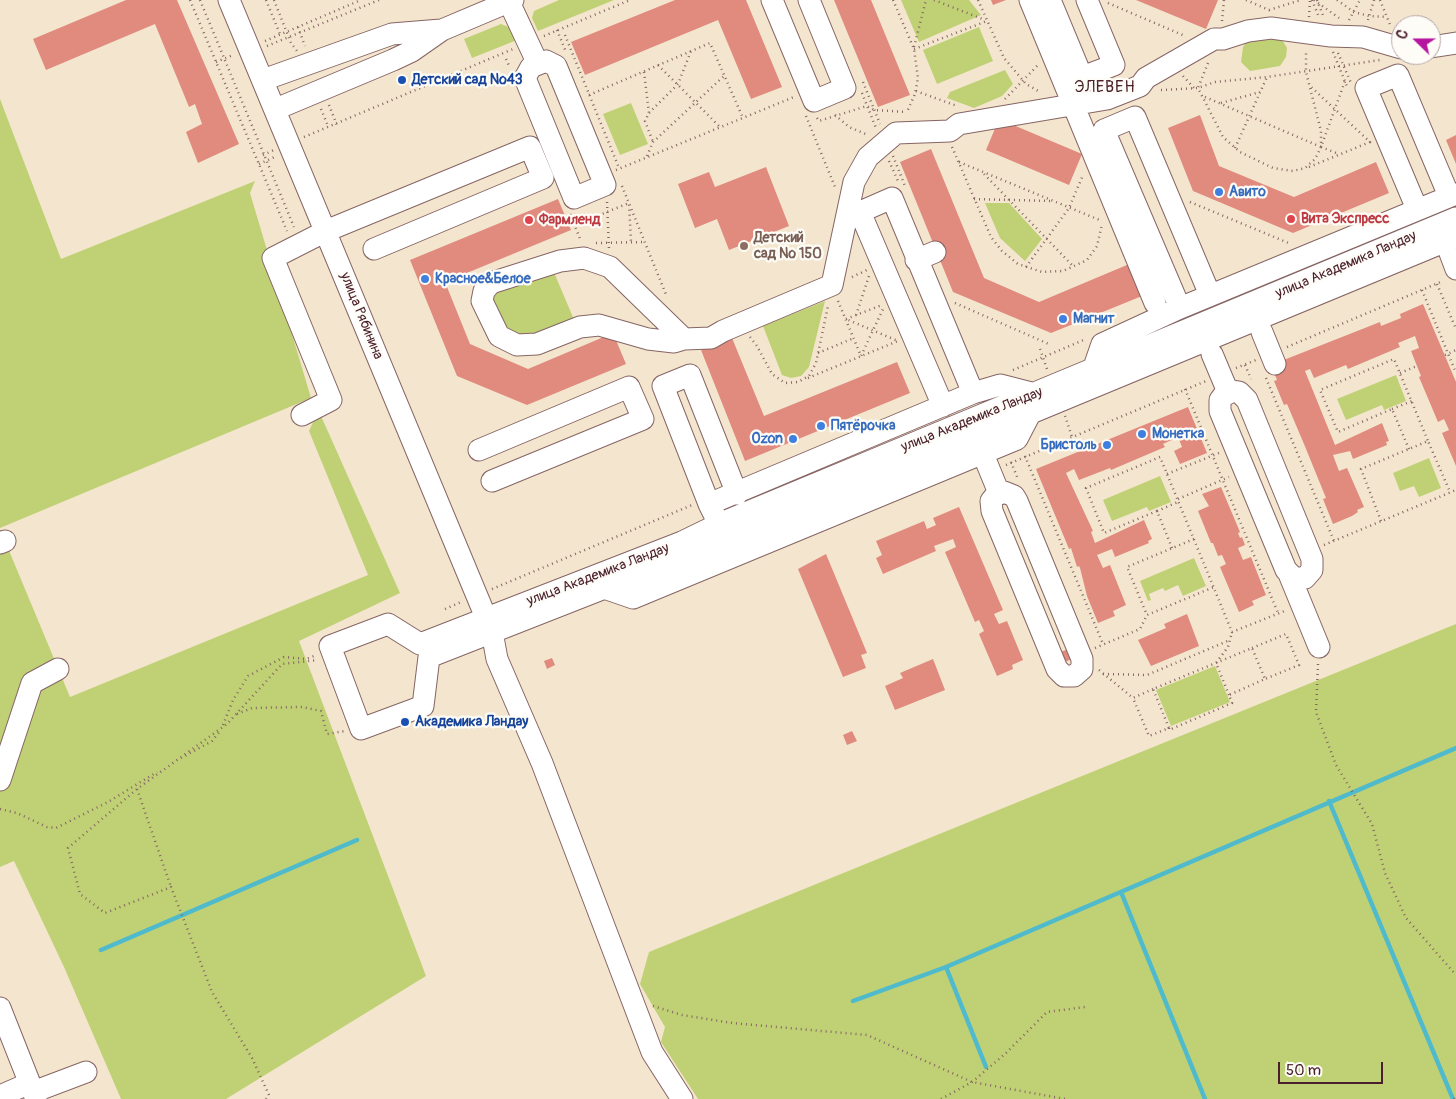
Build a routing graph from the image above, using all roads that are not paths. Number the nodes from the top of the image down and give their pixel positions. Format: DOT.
graph roads {
  1 [pos="229,0"];
  2 [pos="772,0"];
  3 [pos="809,0"];
  4 [pos="1030,0"];
  5 [pos="1050,0"];
  6 [pos="511,1"];
  7 [pos="1097,1"];
  8 [pos="470,8"];
  9 [pos="442,30"];
  10 [pos="1456,43"];
  11 [pos="1441,45"];
  12 [pos="1391,49"];
  13 [pos="538,64"];
  14 [pos="263,80"];
  15 [pos="276,109"];
  16 [pos="1071,113"];
  17 [pos="1104,130"];
  18 [pos="563,170"];
  19 [pos="543,178"];
  20 [pos="1452,195"];
  21 [pos="1417,209"];
  22 [pos="1456,218"];
  23 [pos="326,231"];
  24 [pos="374,249"];
  25 [pos="1454,252"];
  26 [pos="1210,295"];
  27 [pos="1155,303"];
  28 [pos="1180,308"];
  29 [pos="1262,332"];
  30 [pos="684,339"];
  31 [pos="1212,354"];
  32 [pos="1270,370"];
  33 [pos="1095,378"];
  34 [pos="662,386"];
  35 [pos="1228,392"];
  36 [pos="973,394"];
  37 [pos="634,398"];
  38 [pos="1032,404"];
  39 [pos="942,406"];
  40 [pos="302,415"];
  41 [pos="479,450"];
  42 [pos="983,454"];
  43 [pos="492,481"];
  44 [pos="737,494"];
  45 [pos="710,504"];
  46 [pos="719,524"];
  47 [pos="1289,574"];
  48 [pos="604,588"];
  49 [pos="489,625"];
  50 [pos="1319,647"];
  51 [pos="58,669"];
  52 [pos="1068,694"];
  53 [pos="0,780"];
  54 [pos="0,1008"];
  55 [pos="86,1072"];
  56 [pos="33,1092"];
  57 [pos="0,1096"];
  58 [pos="682,1099"];
  1 -- 14 [label="street, улица Рябинина"];
  2 -- 3 [label="street"];
  4 -- 16 [label="street"];
  5 -- 7 [label="street"];
  6 -- 8 [label="street"];
  6 -- 13 [label="street"];
  8 -- 9 [label="street"];
  9 -- 14 [label="street"];
  9 -- 15 [label="street"];
  10 -- 11 [label="street"];
  12 -- 16 [label="street"];
  13 -- 18 [label="street"];
  13 -- 18 [label="street"];
  14 -- 15 [label="street, улица Рябинина"];
  15 -- 23 [label="street, улица Рябинина"];
  16 -- 17 [label="street"];
  16 -- 27 [label="street"];
  16 -- 30 [label="street"];
  17 -- 26 [label="street"];
  17 -- 28 [label="street"];
  18 -- 19 [label="street"];
  19 -- 23 [label="street"];
  19 -- 24 [label="street"];
  20 -- 21 [label="street"];
  20 -- 21 [label="street"];
  21 -- 26 [label="street"];
  22 -- 33 [label="street, улица Академика Ландау"];
  23 -- 40 [label="street"];
  23 -- 49 [label="street, улица Рябинина"];
  25 -- 29 [label="street"];
  25 -- 33 [label="street, улица Академика Ландау"];
  26 -- 28 [label="street"];
  28 -- 33 [label="street"];
  29 -- 31 [label="street"];
  29 -- 32 [label="street"];
  30 -- 30 [label="street"];
  31 -- 33 [label="street"];
  31 -- 35 [label="street"];
  33 -- 38 [label="street, улица Академика Ландау"];
  34 -- 37 [label="street"];
  34 -- 44 [label="street"];
  34 -- 45 [label="street"];
  35 -- 47 [label="street"];
  35 -- 47 [label="street"];
  36 -- 38 [label="street"];
  36 -- 39 [label="street"];
  36 -- 39 [label="street"];
  37 -- 41 [label="street"];
  37 -- 43 [label="street"];
  38 -- 42 [label="street"];
  38 -- 46 [label="street, улица Академика Ландау"];
  38 -- 48 [label="street, улица Академика Ландау"];
  39 -- 44 [label="street"];
  42 -- 48 [label="street"];
  42 -- 52 [label="street"];
  44 -- 45 [label="street"];
  45 -- 46 [label="street"];
  46 -- 49 [label="street, улица Академика Ландау"];
  47 -- 50 [label="street"];
  48 -- 49 [label="street, улица Академика Ландау"];
  49 -- 49 [label="street"];
  49 -- 58 [label="street, улица Рябинина"];
  51 -- 53 [label="street"];
  54 -- 56 [label="street"];
  55 -- 56 [label="street"];
  56 -- 57 [label="street"];
}
